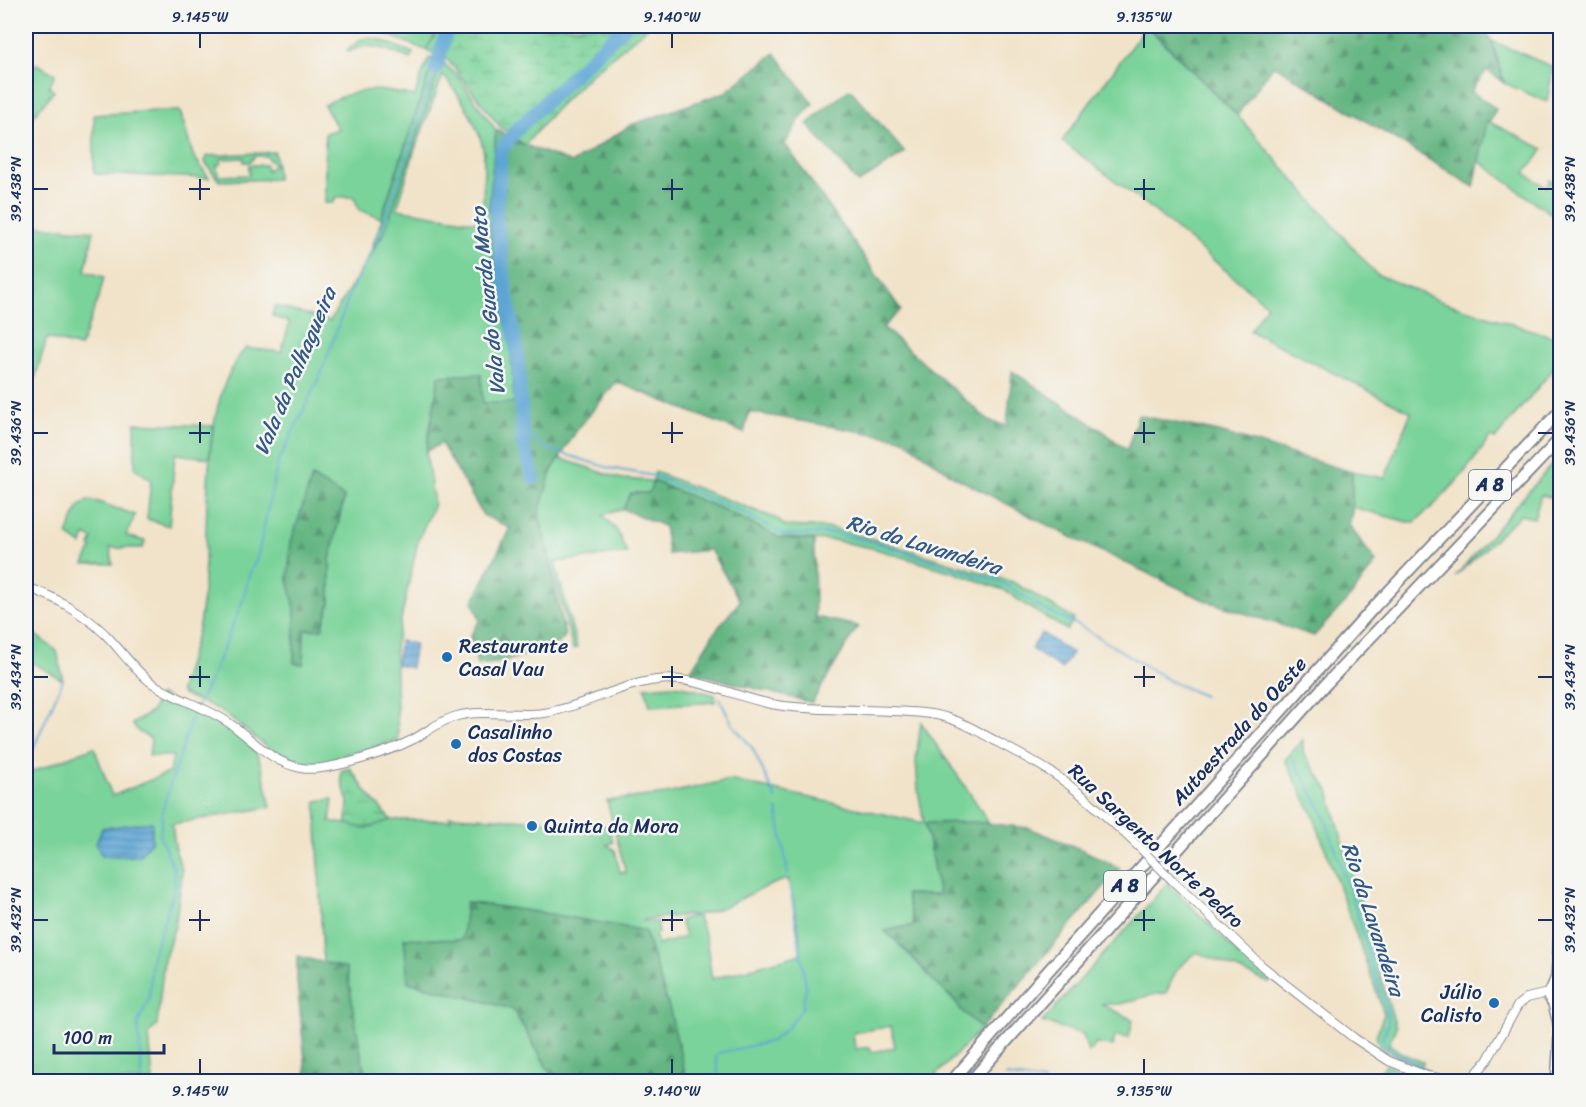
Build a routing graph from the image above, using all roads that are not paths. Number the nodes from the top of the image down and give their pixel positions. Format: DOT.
graph roads {
  1 [pos="1560,411"];
  2 [pos="1560,439"];
  3 [pos="26,587"];
  4 [pos="1560,921"];
  5 [pos="1560,928"];
  6 [pos="1554,995"];
  7 [pos="1559,1024"];
  8 [pos="951,1082"];
  9 [pos="970,1082"];
  10 [pos="1556,1082"];
  1 -- 8 [label="highway, Autoestrada do Oeste / A 8"];
  2 -- 9 [label="highway, Autoestrada do Oeste / A 8"];
  3 -- 6 [label="street, Rua Sargento Norte Pedro, bridge"];
  4 -- 5 [label="main road"];
  5 -- 6 [label="main road"];
  6 -- 7 [label="main road"];
  7 -- 10 [label="main road"];
}
